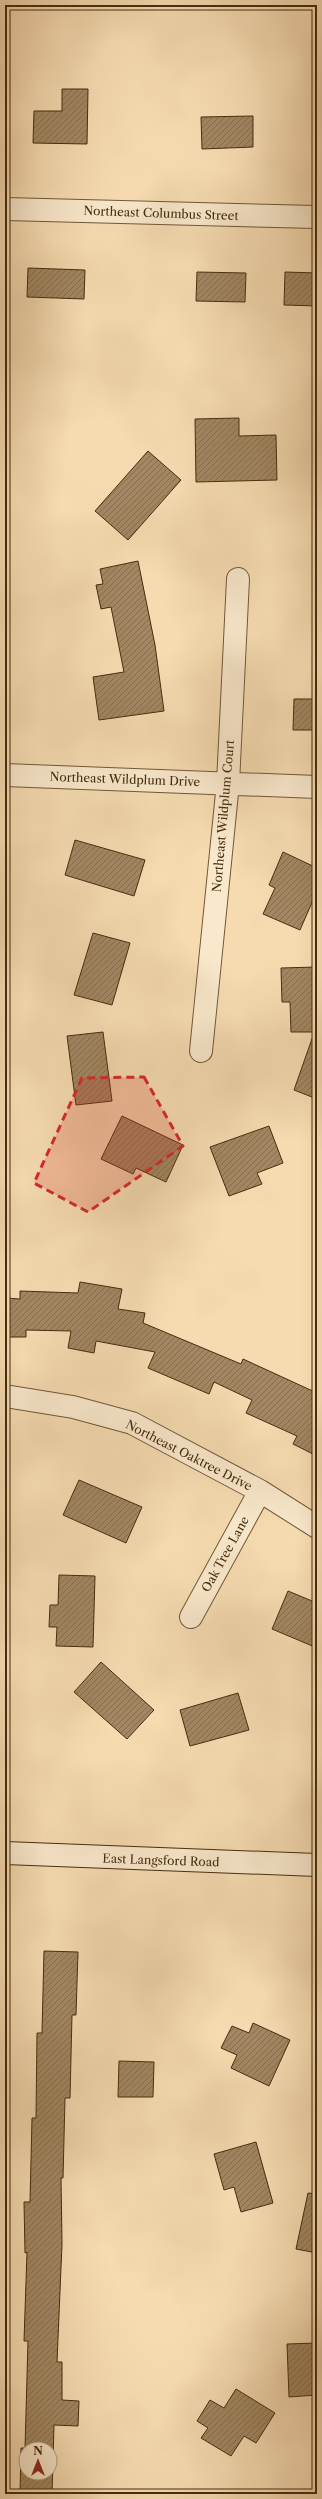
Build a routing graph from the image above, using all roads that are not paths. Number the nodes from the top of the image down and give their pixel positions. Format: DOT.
graph roads {
  1 [pos="5,209"];
  2 [pos="317,217"];
  3 [pos="238,579"];
  4 [pos="5,775"];
  5 [pos="228,783"];
  6 [pos="317,787"];
  7 [pos="201,1051"];
  8 [pos="5,1396"];
  9 [pos="260,1491"];
  10 [pos="317,1527"];
  11 [pos="191,1617"];
  12 [pos="5,1853"];
  13 [pos="317,1865"];
  1 -- 2 [label="street, Northeast Columbus Street"];
  3 -- 5 [label="street, Northeast Wildplum Court"];
  4 -- 5 [label="street, Northeast Wildplum Drive"];
  5 -- 6 [label="street, Northeast Wildplum Drive"];
  5 -- 7 [label="street, Northeast Wildplum Court"];
  8 -- 9 [label="street, Northeast Oaktree Drive"];
  9 -- 10 [label="street, Northeast Oaktree Drive"];
  9 -- 11 [label="street, Oak Tree Lane"];
  12 -- 13 [label="street, East Langsford Road"];
}
